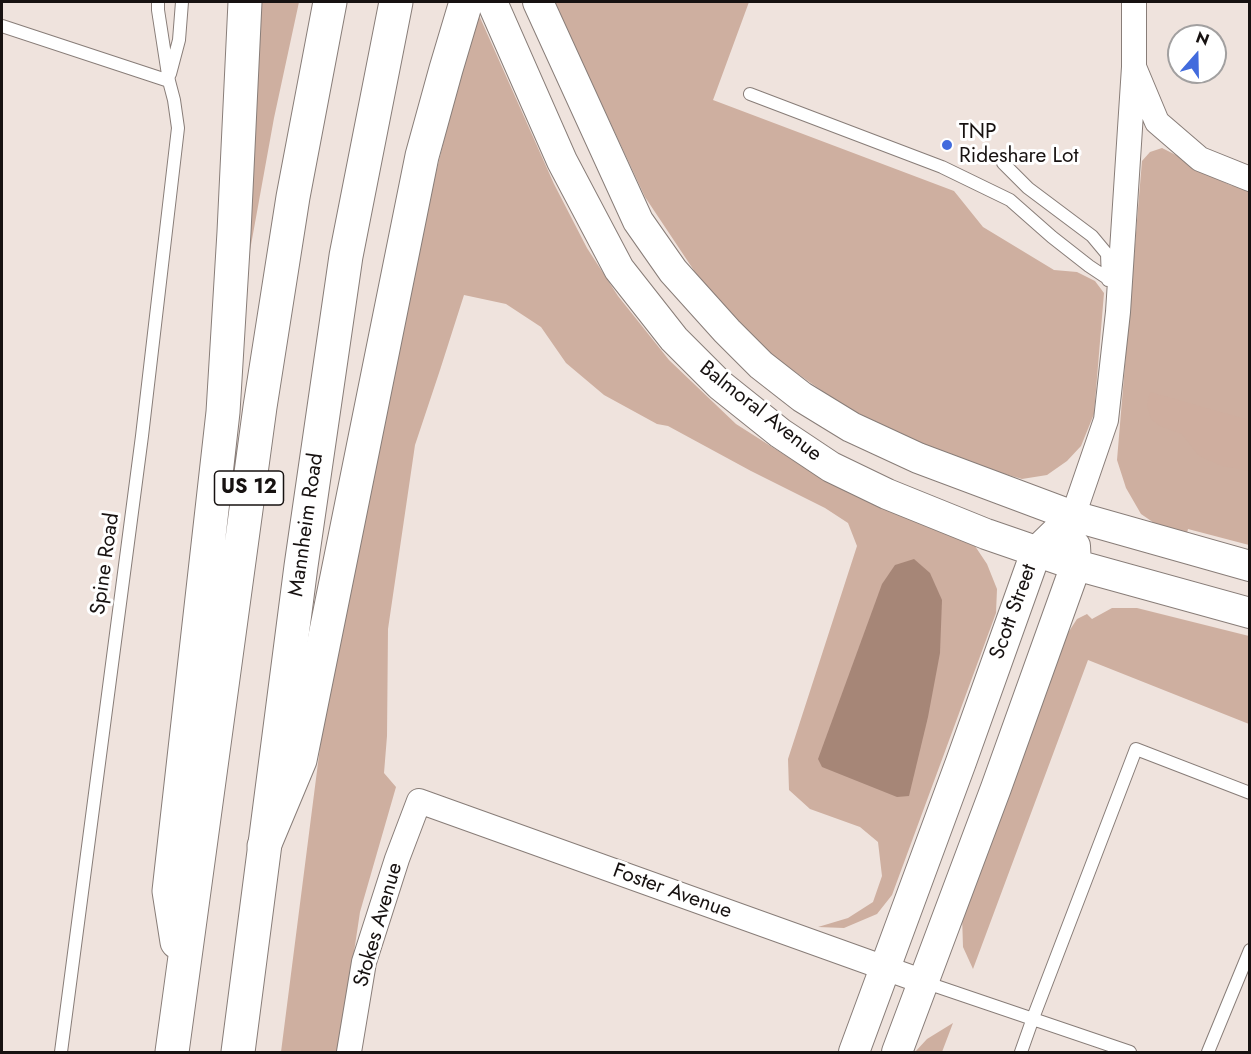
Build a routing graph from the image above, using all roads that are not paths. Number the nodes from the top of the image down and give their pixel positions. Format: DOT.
graph roads {
  1 [pos="158,2"];
  2 [pos="182,2"];
  3 [pos="245,2"];
  4 [pos="330,2"];
  5 [pos="396,2"];
  6 [pos="466,2"];
  7 [pos="538,2"];
  8 [pos="1134,2"];
  9 [pos="496,10"];
  10 [pos="2,26"];
  11 [pos="1134,67"];
  12 [pos="169,81"];
  13 [pos="750,94"];
  14 [pos="1003,163"];
  15 [pos="1250,179"];
  16 [pos="1114,283"];
  17 [pos="1073,516"];
  18 [pos="1036,552"];
  19 [pos="1076,566"];
  20 [pos="1250,566"];
  21 [pos="1250,613"];
  22 [pos="1250,793"];
  23 [pos="419,801"];
  24 [pos="264,846"];
  25 [pos="1250,950"];
  26 [pos="884,969"];
  27 [pos="183,976"];
  28 [pos="924,982"];
  29 [pos="1033,1018"];
  30 [pos="61,1053"];
  31 [pos="171,1053"];
  32 [pos="238,1053"];
  33 [pos="349,1053"];
  34 [pos="854,1053"];
  35 [pos="897,1053"];
  36 [pos="1021,1053"];
  37 [pos="1130,1053"];
  38 [pos="1208,1053"];
  1 -- 12 [label="lane, Spine Road"];
  2 -- 12 [label="lane"];
  3 -- 27 [label="main road"];
  4 -- 27 [label="main road, US 12"];
  5 -- 24 [label="main road, Mannheim Road / US 12"];
  6 -- 24 [label="main road"];
  7 -- 17 [label="street, Balmoral Avenue"];
  8 -- 11 [label="street"];
  9 -- 18 [label="street, Balmoral Avenue"];
  10 -- 12 [label="lane"];
  11 -- 15 [label="street"];
  11 -- 16 [label="street"];
  12 -- 30 [label="lane, Spine Road"];
  13 -- 16 [label="lane"];
  14 -- 16 [label="lane"];
  16 -- 17 [label="street"];
  17 -- 18 [label="street, Scott Street"];
  17 -- 19 [label="street, Scott Street"];
  17 -- 20 [label="street, Balmoral Avenue"];
  18 -- 19 [label="street, Balmoral Avenue"];
  18 -- 26 [label="street, Scott Street"];
  19 -- 21 [label="street, Balmoral Avenue"];
  19 -- 28 [label="street, Scott Street"];
  22 -- 29 [label="lane"];
  23 -- 26 [label="street, Foster Avenue"];
  23 -- 33 [label="street, Stokes Avenue"];
  24 -- 32 [label="main road, Mannheim Road / US 12"];
  25 -- 38 [label="lane"];
  26 -- 28 [label="street, Foster Avenue"];
  26 -- 34 [label="street, Scott Street"];
  27 -- 31 [label="main road, US 12"];
  28 -- 29 [label="lane"];
  28 -- 35 [label="street, Scott Street"];
  29 -- 36 [label="lane"];
  29 -- 37 [label="lane"];
}
